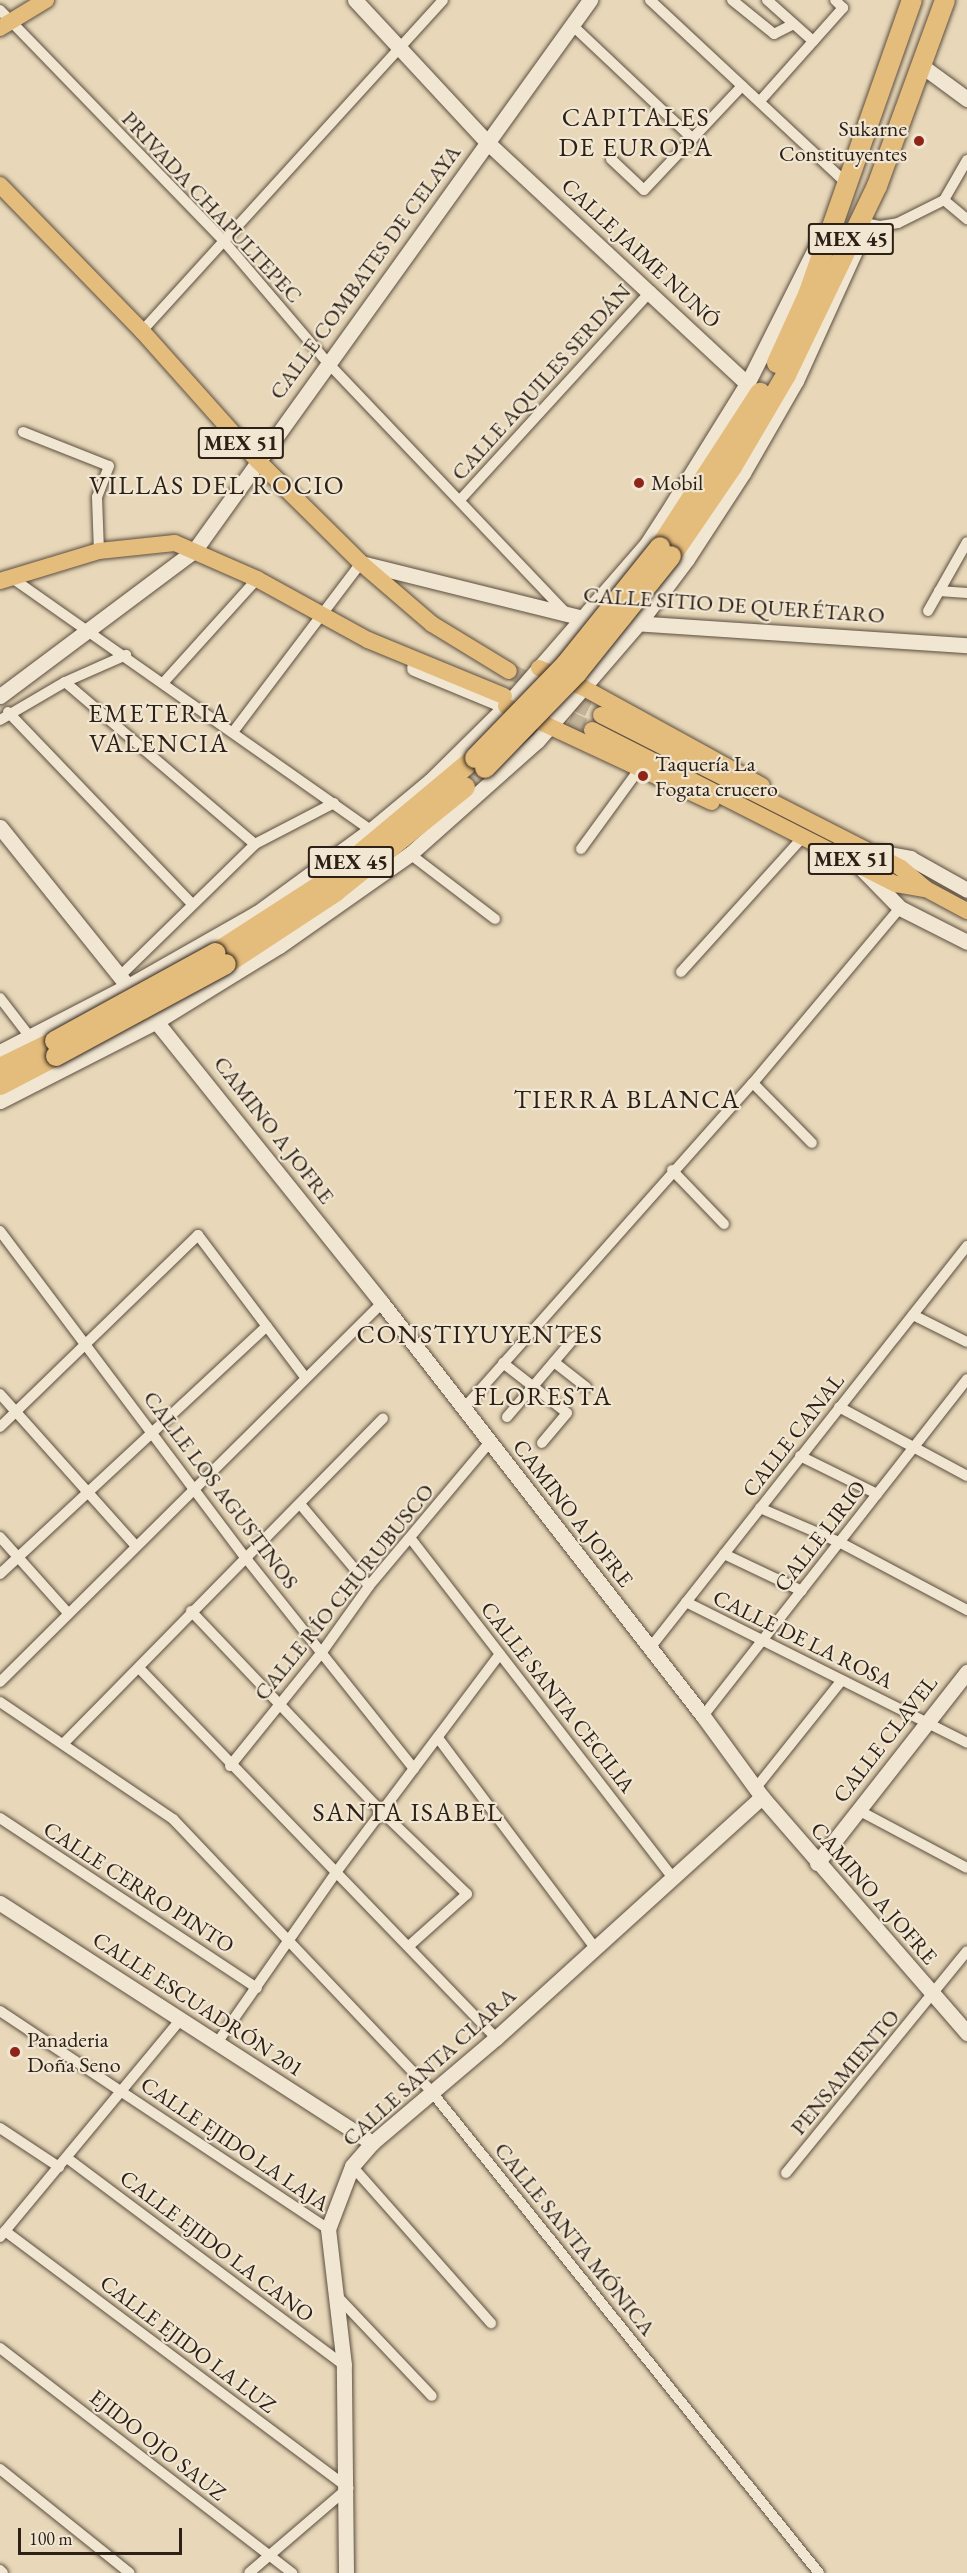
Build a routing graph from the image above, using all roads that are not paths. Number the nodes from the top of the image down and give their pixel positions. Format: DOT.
graph roads {
  1 [pos="46,0"];
  2 [pos="355,0"];
  3 [pos="443,0"];
  4 [pos="590,0"];
  5 [pos="650,0"];
  6 [pos="732,0"];
  7 [pos="767,0"];
  8 [pos="835,0"];
  9 [pos="912,0"];
  10 [pos="945,0"];
  11 [pos="3,20"];
  12 [pos="794,24"];
  13 [pos="572,25"];
  14 [pos="813,41"];
  15 [pos="400,45"];
  16 [pos="922,66"];
  17 [pos="742,86"];
  18 [pos="967,99"];
  19 [pos="760,101"];
  20 [pos="693,139"];
  21 [pos="487,142"];
  22 [pos="611,159"];
  23 [pos="967,160"];
  24 [pos="846,183"];
  25 [pos="0,185"];
  26 [pos="944,200"];
  27 [pos="967,219"];
  28 [pos="863,223"];
  29 [pos="222,239"];
  30 [pos="651,291"];
  31 [pos="142,331"];
  32 [pos="327,363"];
  33 [pos="747,384"];
  34 [pos="23,432"];
  35 [pos="258,461"];
  36 [pos="726,462"];
  37 [pos="460,500"];
  38 [pos="967,543"];
  39 [pos="99,551"];
  40 [pos="194,551"];
  41 [pos="361,563"];
  42 [pos="6,579"];
  43 [pos="257,579"];
  44 [pos="939,591"];
  45 [pos="967,593"];
  46 [pos="927,611"];
  47 [pos="321,615"];
  48 [pos="575,617"];
  49 [pos="639,623"];
  50 [pos="88,629"];
  51 [pos="967,645"];
  52 [pos="126,656"];
  53 [pos="539,669"];
  54 [pos="509,671"];
  55 [pos="65,682"];
  56 [pos="164,682"];
  57 [pos="584,688"];
  58 [pos="0,696"];
  59 [pos="505,701"];
  60 [pos="4,716"];
  61 [pos="549,727"];
  62 [pos="234,732"];
  63 [pos="640,768"];
  64 [pos="334,803"];
  65 [pos="778,823"];
  66 [pos="371,830"];
  67 [pos="826,832"];
  68 [pos="2,835"];
  69 [pos="804,836"];
  70 [pos="255,844"];
  71 [pos="581,849"];
  72 [pos="868,851"];
  73 [pos="410,854"];
  74 [pos="852,860"];
  75 [pos="926,889"];
  76 [pos="967,890"];
  77 [pos="192,904"];
  78 [pos="900,908"];
  79 [pos="967,911"];
  80 [pos="495,918"];
  81 [pos="967,942"];
  82 [pos="681,972"];
  83 [pos="126,980"];
  84 [pos="0,998"];
  85 [pos="65,1020"];
  86 [pos="157,1021"];
  87 [pos="30,1037"];
  88 [pos="0,1052"];
  89 [pos="80,1061"];
  90 [pos="0,1068"];
  91 [pos="753,1083"];
  92 [pos="0,1085"];
  93 [pos="0,1101"];
  94 [pos="812,1143"];
  95 [pos="672,1170"];
  96 [pos="724,1224"];
  97 [pos="0,1231"];
  98 [pos="967,1246"];
  99 [pos="382,1303"];
  100 [pos="913,1315"];
  101 [pos="267,1326"];
  102 [pos="576,1337"];
  103 [pos="967,1342"];
  104 [pos="88,1346"];
  105 [pos="554,1362"];
  106 [pos="503,1363"];
  107 [pos="305,1377"];
  108 [pos="967,1378"];
  109 [pos="533,1387"];
  110 [pos="586,1387"];
  111 [pos="0,1394"];
  112 [pos="839,1407"];
  113 [pos="464,1408"];
  114 [pos="16,1412"];
  115 [pos="507,1417"];
  116 [pos="383,1418"];
  117 [pos="0,1427"];
  118 [pos="153,1433"];
  119 [pos="489,1443"];
  120 [pos="542,1443"];
  121 [pos="914,1448"];
  122 [pos="800,1456"];
  123 [pos="967,1476"];
  124 [pos="196,1488"];
  125 [pos="89,1491"];
  126 [pos="877,1494"];
  127 [pos="300,1504"];
  128 [pos="760,1508"];
  129 [pos="0,1537"];
  130 [pos="411,1539"];
  131 [pos="841,1544"];
  132 [pos="136,1546"];
  133 [pos="723,1554"];
  134 [pos="18,1557"];
  135 [pos="245,1557"];
  136 [pos="0,1574"];
  137 [pos="369,1586"];
  138 [pos="802,1592"];
  139 [pos="686,1602"];
  140 [pos="967,1610"];
  141 [pos="191,1611"];
  142 [pos="68,1613"];
  143 [pos="762,1640"];
  144 [pos="650,1648"];
  145 [pos="322,1652"];
  146 [pos="500,1654"];
  147 [pos="139,1668"];
  148 [pos="967,1672"];
  149 [pos="842,1680"];
  150 [pos="0,1681"];
  151 [pos="0,1702"];
  152 [pos="279,1705"];
  153 [pos="703,1716"];
  154 [pos="927,1722"];
  155 [pos="438,1738"];
  156 [pos="64,1743"];
  157 [pos="967,1743"];
  158 [pos="230,1766"];
  159 [pos="414,1769"];
  160 [pos="759,1793"];
  161 [pos="858,1810"];
  162 [pos="382,1812"];
  163 [pos="0,1818"];
  164 [pos="817,1863"];
  165 [pos="967,1868"];
  166 [pos="337,1871"];
  167 [pos="674,1879"];
  168 [pos="0,1903"];
  169 [pos="289,1941"];
  170 [pos="409,1946"];
  171 [pos="595,1948"];
  172 [pos="967,1951"];
  173 [pos="257,1988"];
  174 [pos="933,1996"];
  175 [pos="0,2011"];
  176 [pos="180,2020"];
  177 [pos="967,2033"];
  178 [pos="496,2038"];
  179 [pos="217,2043"];
  180 [pos="431,2091"];
  181 [pos="123,2092"];
  182 [pos="0,2128"];
  183 [pos="372,2143"];
  184 [pos="63,2163"];
  185 [pos="352,2166"];
  186 [pos="786,2173"];
  187 [pos="328,2229"];
  188 [pos="2,2234"];
  189 [pos="336,2295"];
  190 [pos="490,2323"];
  191 [pos="0,2348"];
  192 [pos="344,2365"];
  193 [pos="432,2396"];
  194 [pos="0,2469"];
  195 [pos="348,2488"];
  196 [pos="267,2555"];
  197 [pos="128,2572"];
  198 [pos="249,2573"];
  199 [pos="292,2573"];
  200 [pos="346,2573"];
  201 [pos="819,2573"];
  1 -- 11 [label="main road"];
  2 -- 15 [label="main road, CALLE JAIME NUNÓ"];
  3 -- 15 [label="street"];
  4 -- 13 [label="main road, CALLE COMBATES DE CELAYA"];
  5 -- 17 [label="street"];
  6 -- 12 [label="street"];
  7 -- 12 [label="street"];
  8 -- 14 [label="street"];
  9 -- 24 [label="highway, MEX 45"];
  10 -- 16 [label="highway, MEX 45"];
  11 -- 29 [label="street, PRIVADA CHAPULTEPEC"];
  12 -- 14 [label="street"];
  13 -- 20 [label="street"];
  13 -- 21 [label="main road, CALLE COMBATES DE CELAYA"];
  14 -- 19 [label="street"];
  15 -- 21 [label="main road, CALLE JAIME NUNÓ"];
  15 -- 29 [label="street"];
  16 -- 18 [label="main road"];
  16 -- 28 [label="highway, MEX 45"];
  17 -- 19 [label="street"];
  17 -- 20 [label="street"];
  19 -- 24 [label="street"];
  20 -- 22 [label="street"];
  21 -- 30 [label="main road, CALLE JAIME NUNÓ"];
  21 -- 32 [label="main road, CALLE COMBATES DE CELAYA"];
  23 -- 26 [label="street"];
  24 -- 33 [label="main road"];
  24 -- 36 [label="highway, MEX 45"];
  25 -- 31 [label="main road, MEX 51"];
  26 -- 27 [label="street"];
  26 -- 28 [label="street"];
  28 -- 36 [label="highway, MEX 45"];
  28 -- 49 [label="main road"];
  29 -- 31 [label="street"];
  29 -- 32 [label="street, PRIVADA CHAPULTEPEC"];
  30 -- 33 [label="main road, CALLE JAIME NUNÓ"];
  30 -- 37 [label="street, CALLE AQUILES SERDÁN"];
  31 -- 35 [label="main road, MEX 51"];
  32 -- 35 [label="main road, CALLE COMBATES DE CELAYA"];
  32 -- 37 [label="street, PRIVADA CHAPULTEPEC"];
  33 -- 48 [label="main road"];
  34 -- 39 [label="street"];
  35 -- 40 [label="main road, CALLE COMBATES DE CELAYA"];
  35 -- 41 [label="main road, MEX 51"];
  36 -- 90 [label="highway, MEX 45, bridge"];
  36 -- 92 [label="highway, MEX 45, bridge"];
  37 -- 48 [label="street, PRIVADA CHAPULTEPEC"];
  38 -- 44 [label="street"];
  39 -- 40 [label="main road"];
  39 -- 42 [label="main road"];
  40 -- 43 [label="main road"];
  40 -- 50 [label="main road, CALLE COMBATES DE CELAYA"];
  41 -- 47 [label="street"];
  41 -- 48 [label="main road, CALLE SITIO DE QUERÉTARO"];
  41 -- 54 [label="main road, MEX 51"];
  42 -- 50 [label="street"];
  43 -- 47 [label="main road"];
  43 -- 56 [label="street"];
  44 -- 45 [label="street"];
  44 -- 46 [label="street"];
  47 -- 59 [label="main road"];
  47 -- 62 [label="street"];
  48 -- 49 [label="main road, CALLE SITIO DE QUERÉTARO"];
  48 -- 53 [label="main road"];
  49 -- 51 [label="main road, CALLE SITIO DE QUERÉTARO"];
  49 -- 57 [label="main road"];
  50 -- 52 [label="street"];
  50 -- 58 [label="main road, CALLE COMBATES DE CELAYA"];
  52 -- 55 [label="street"];
  52 -- 56 [label="street"];
  53 -- 57 [label="main road"];
  53 -- 59 [label="main road"];
  55 -- 60 [label="street"];
  55 -- 70 [label="street"];
  56 -- 62 [label="street"];
  57 -- 61 [label="main road"];
  57 -- 67 [label="main road"];
  59 -- 61 [label="main road"];
  59 -- 66 [label="main road"];
  60 -- 77 [label="street"];
  61 -- 63 [label="main road"];
  61 -- 73 [label="main road"];
  62 -- 64 [label="street"];
  63 -- 65 [label="main road"];
  63 -- 71 [label="street"];
  64 -- 66 [label="street"];
  64 -- 70 [label="street"];
  65 -- 67 [label="main road, MEX 51"];
  65 -- 69 [label="main road, MEX 51"];
  66 -- 83 [label="main road"];
  67 -- 72 [label="main road, MEX 51"];
  68 -- 83 [label="main road, CAMINO A JOFRE"];
  69 -- 74 [label="main road, MEX 51"];
  69 -- 82 [label="street"];
  70 -- 77 [label="street"];
  72 -- 75 [label="main road, MEX 51"];
  72 -- 76 [label="main road"];
  73 -- 80 [label="street"];
  73 -- 86 [label="main road"];
  74 -- 75 [label="main road, MEX 51"];
  74 -- 78 [label="main road"];
  75 -- 79 [label="main road, MEX 51"];
  77 -- 83 [label="street"];
  78 -- 81 [label="main road"];
  78 -- 91 [label="street"];
  83 -- 85 [label="main road"];
  83 -- 86 [label="main road, CAMINO A JOFRE"];
  84 -- 87 [label="street"];
  85 -- 87 [label="main road"];
  85 -- 89 [label="main road"];
  86 -- 89 [label="main road"];
  86 -- 99 [label="main road, CAMINO A JOFRE"];
  87 -- 88 [label="main road"];
  89 -- 93 [label="main road"];
  91 -- 94 [label="street"];
  91 -- 95 [label="street"];
  95 -- 96 [label="street"];
  95 -- 106 [label="street"];
  97 -- 104 [label="street, CALLE LOS AGUSTINOS"];
  98 -- 100 [label="street, CALLE CANAL"];
  99 -- 107 [label="street"];
  99 -- 113 [label="main road, CAMINO A JOFRE"];
  100 -- 103 [label="street"];
  100 -- 112 [label="street, CALLE CANAL"];
  101 -- 104 [label="street"];
  101 -- 107 [label="street"];
  101 -- 118 [label="street"];
  102 -- 105 [label="street"];
  104 -- 114 [label="street"];
  104 -- 118 [label="street, CALLE LOS AGUSTINOS"];
  105 -- 109 [label="street"];
  105 -- 110 [label="street"];
  106 -- 109 [label="street"];
  106 -- 113 [label="street"];
  107 -- 124 [label="street"];
  108 -- 121 [label="street, CALLE LIRIO"];
  109 -- 115 [label="street"];
  109 -- 120 [label="street"];
  111 -- 114 [label="street"];
  112 -- 121 [label="street"];
  112 -- 122 [label="street, CALLE CANAL"];
  113 -- 119 [label="main road, CAMINO A JOFRE"];
  114 -- 117 [label="street"];
  114 -- 125 [label="street"];
  116 -- 127 [label="street"];
  118 -- 124 [label="street, CALLE LOS AGUSTINOS"];
  118 -- 125 [label="street"];
  119 -- 130 [label="street, CALLE RÍO CHURUBUSCO"];
  119 -- 144 [label="main road, CAMINO A JOFRE"];
  121 -- 123 [label="street"];
  121 -- 126 [label="street, CALLE LIRIO"];
  122 -- 126 [label="street"];
  122 -- 128 [label="street, CALLE CANAL"];
  124 -- 132 [label="street"];
  124 -- 135 [label="street, CALLE LOS AGUSTINOS"];
  125 -- 132 [label="street"];
  125 -- 134 [label="street"];
  126 -- 131 [label="street, CALLE LIRIO"];
  127 -- 135 [label="street"];
  127 -- 137 [label="street"];
  128 -- 131 [label="street"];
  128 -- 133 [label="street, CALLE CANAL"];
  129 -- 134 [label="street"];
  130 -- 137 [label="street, CALLE RÍO CHURUBUSCO"];
  130 -- 146 [label="street, CALLE SANTA CECILIA"];
  131 -- 138 [label="street, CALLE LIRIO"];
  131 -- 140 [label="street"];
  132 -- 142 [label="street"];
  133 -- 138 [label="street"];
  133 -- 139 [label="street, CALLE CANAL"];
  134 -- 136 [label="street"];
  134 -- 142 [label="street"];
  135 -- 141 [label="street"];
  135 -- 145 [label="street, CALLE LOS AGUSTINOS"];
  137 -- 145 [label="street, CALLE RÍO CHURUBUSCO"];
  138 -- 143 [label="street, CALLE LIRIO"];
  139 -- 143 [label="street, CALLE DE LA ROSA"];
  139 -- 144 [label="street, CALLE CANAL"];
  141 -- 147 [label="street"];
  141 -- 152 [label="street"];
  142 -- 150 [label="street"];
  143 -- 149 [label="street, CALLE DE LA ROSA"];
  143 -- 153 [label="street, CALLE LIRIO"];
  144 -- 153 [label="main road, CAMINO A JOFRE"];
  145 -- 152 [label="street, CALLE RÍO CHURUBUSCO"];
  145 -- 159 [label="street, CALLE LOS AGUSTINOS"];
  146 -- 155 [label="street"];
  146 -- 167 [label="street, CALLE SANTA CECILIA"];
  147 -- 156 [label="street"];
  147 -- 158 [label="street"];
  148 -- 154 [label="main road, CALLE CLAVEL"];
  149 -- 154 [label="street, CALLE DE LA ROSA"];
  149 -- 160 [label="street"];
  151 -- 156 [label="street, CALLE SANTA MÓNICA"];
  152 -- 158 [label="street, CALLE RÍO CHURUBUSCO"];
  152 -- 162 [label="street"];
  153 -- 160 [label="main road, CAMINO A JOFRE"];
  154 -- 157 [label="street, CALLE DE LA ROSA"];
  154 -- 161 [label="main road, CALLE CLAVEL"];
  155 -- 159 [label="street"];
  155 -- 171 [label="street"];
  156 -- 169 [label="street, CALLE SANTA MÓNICA"];
  158 -- 166 [label="street"];
  159 -- 162 [label="street"];
  160 -- 164 [label="main road, CAMINO A JOFRE"];
  160 -- 167 [label="main road, CALLE SANTA CLARA"];
  161 -- 164 [label="main road, CALLE CLAVEL"];
  161 -- 165 [label="street"];
  162 -- 166 [label="street"];
  162 -- 170 [label="street"];
  163 -- 173 [label="street, CALLE CERRO PINTO"];
  164 -- 174 [label="main road, CAMINO A JOFRE"];
  166 -- 169 [label="street"];
  166 -- 170 [label="street"];
  167 -- 171 [label="main road, CALLE SANTA CLARA"];
  168 -- 176 [label="main road, CALLE ESCUADRÓN 201"];
  169 -- 173 [label="street"];
  169 -- 180 [label="street, CALLE SANTA MÓNICA"];
  170 -- 178 [label="street"];
  171 -- 178 [label="main road, CALLE SANTA CLARA"];
  172 -- 174 [label="street, PENSAMIENTO"];
  173 -- 179 [label="street"];
  174 -- 177 [label="main road, CAMINO A JOFRE"];
  174 -- 186 [label="street, PENSAMIENTO"];
  175 -- 181 [label="street, CALLE EJIDO LA LAJA"];
  176 -- 179 [label="main road, CALLE ESCUADRÓN 201"];
  176 -- 181 [label="street"];
  178 -- 180 [label="main road, CALLE SANTA CLARA"];
  179 -- 183 [label="main road, CALLE ESCUADRÓN 201"];
  180 -- 183 [label="main road, CALLE SANTA CLARA"];
  180 -- 201 [label="street, CALLE SANTA MÓNICA"];
  181 -- 184 [label="street"];
  181 -- 187 [label="street, CALLE EJIDO LA LAJA"];
  182 -- 184 [label="street, CALLE EJIDO LA CANO"];
  183 -- 185 [label="main road, CALLE SANTA CLARA"];
  184 -- 188 [label="street"];
  184 -- 192 [label="street, CALLE EJIDO LA CANO"];
  185 -- 187 [label="main road, CALLE SANTA CLARA"];
  185 -- 190 [label="street"];
  187 -- 189 [label="main road, CALLE SANTA CLARA"];
  188 -- 195 [label="street, CALLE EJIDO LA LUZ"];
  189 -- 192 [label="main road, CALLE SANTA CLARA"];
  189 -- 193 [label="street"];
  191 -- 196 [label="street, EJIDO OJO SAUZ"];
  192 -- 195 [label="main road, CALLE SANTA CLARA"];
  194 -- 197 [label="street"];
  195 -- 196 [label="street"];
  195 -- 200 [label="main road, CALLE SANTA CLARA"];
  196 -- 198 [label="street"];
  196 -- 199 [label="street, EJIDO OJO SAUZ"];
}
